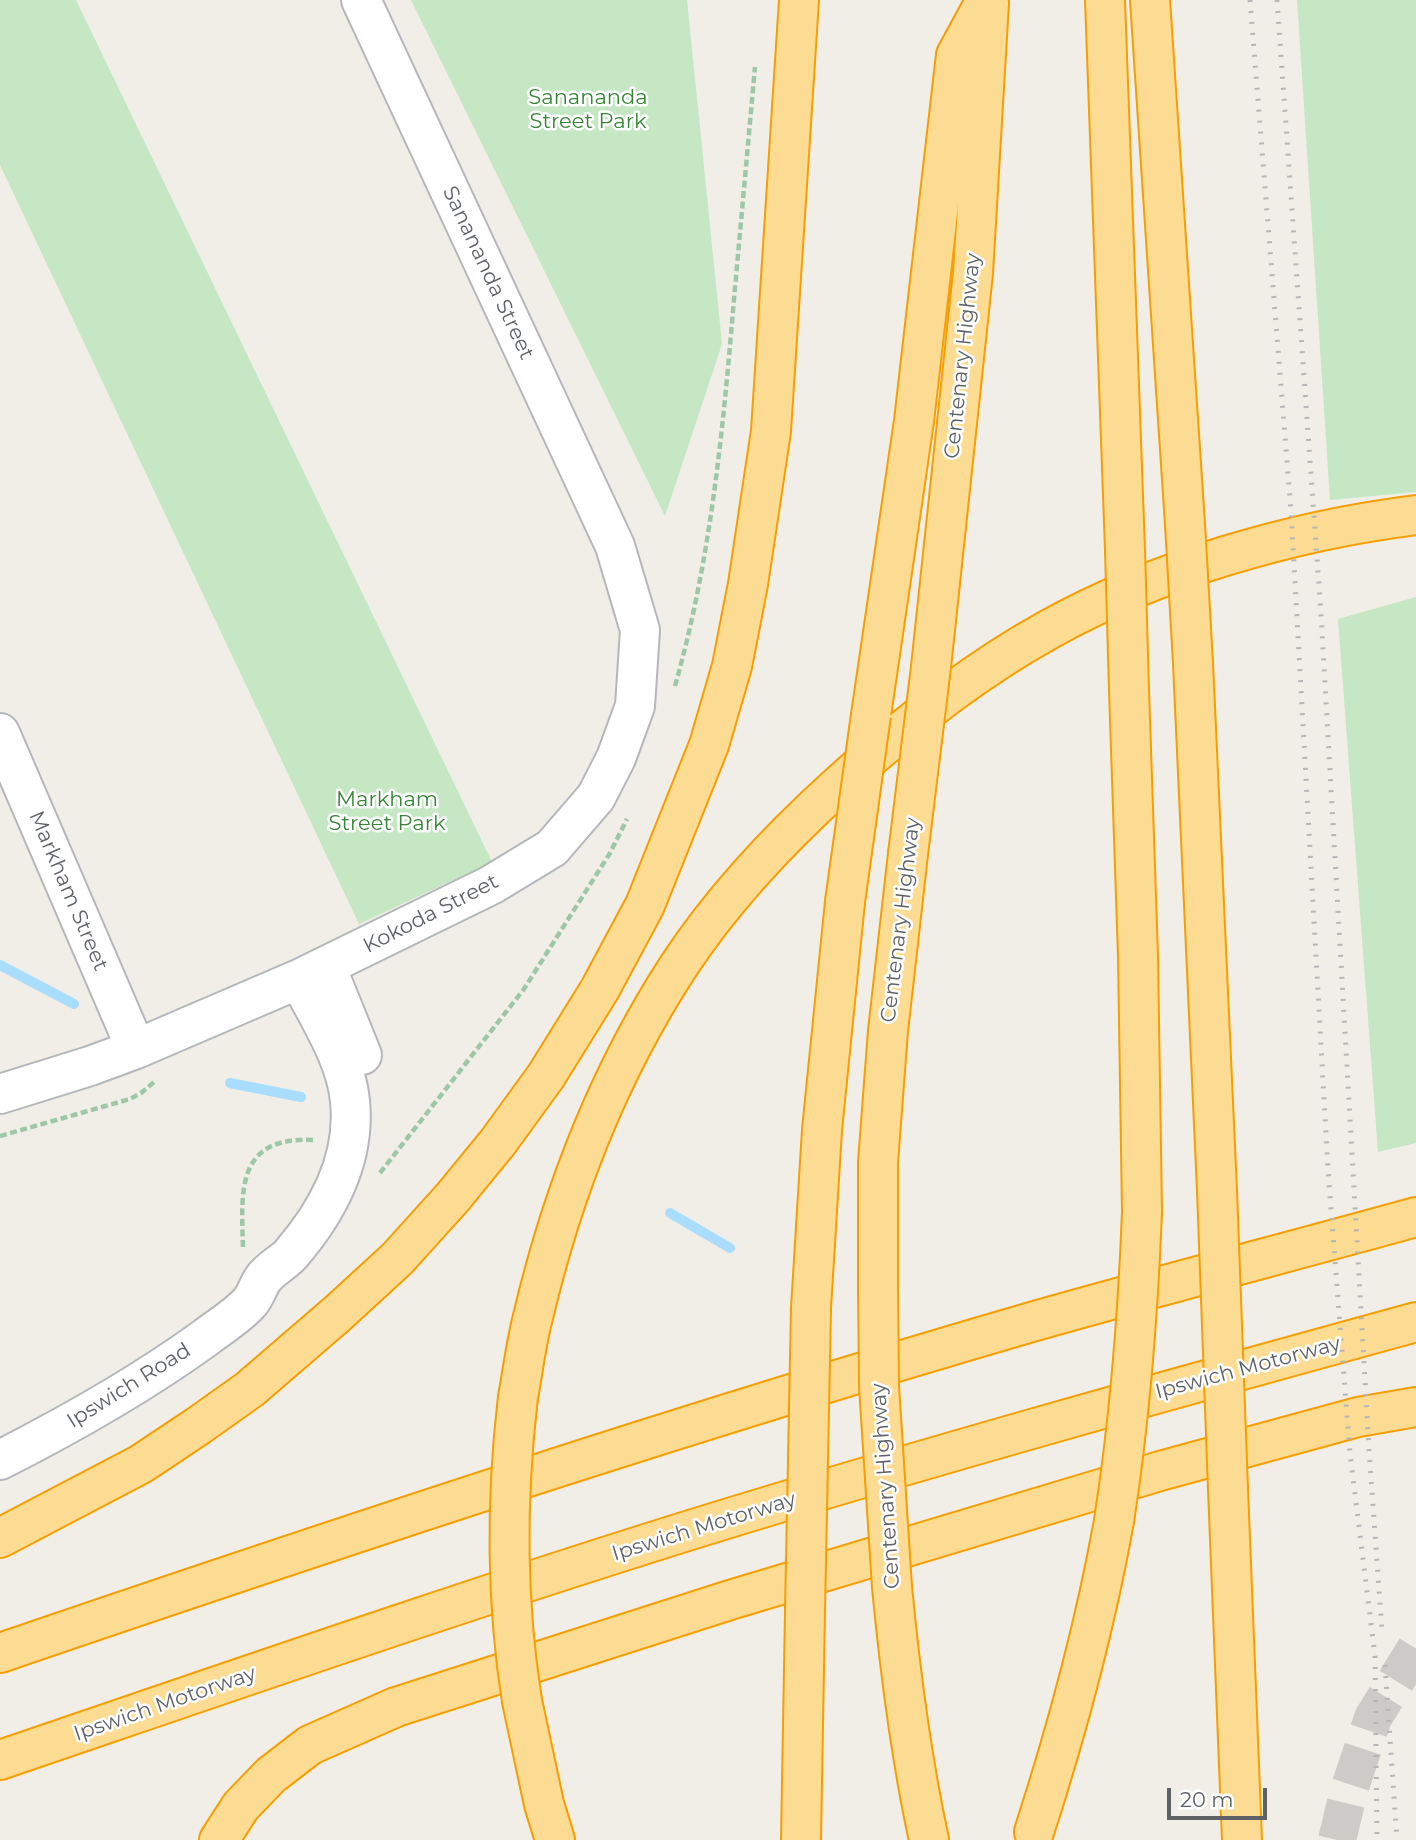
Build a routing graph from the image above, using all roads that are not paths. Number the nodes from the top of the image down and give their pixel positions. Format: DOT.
graph roads {
  1 [pos="361,0"];
  2 [pos="799,0"];
  3 [pos="987,0"];
  4 [pos="1105,0"];
  5 [pos="1150,0"];
  6 [pos="1416,515"];
  7 [pos="615,546"];
  8 [pos="0,733"];
  9 [pos="312,973"];
  10 [pos="147,1064"];
  11 [pos="0,1094"];
  12 [pos="1416,1217"];
  13 [pos="1416,1322"];
  14 [pos="1416,1407"];
  15 [pos="0,1460"];
  16 [pos="0,1538"];
  17 [pos="0,1653"];
  18 [pos="0,1760"];
  19 [pos="1034,1832"];
  20 [pos="219,1840"];
  21 [pos="555,1840"];
  22 [pos="801,1840"];
  23 [pos="929,1840"];
  24 [pos="1242,1840"];
  1 -- 7 [label="street, Sanananda Street"];
  2 -- 16 [label="highway"];
  3 -- 22 [label="highway, bridge"];
  3 -- 23 [label="highway, Centenary Highway, bridge"];
  4 -- 19 [label="highway, bridge"];
  5 -- 24 [label="highway, bridge"];
  6 -- 21 [label="highway, bridge"];
  7 -- 9 [label="street, Kokoda Street"];
  8 -- 10 [label="street, Markham Street"];
  9 -- 10 [label="street, Kokoda Street"];
  9 -- 15 [label="street, Ipswich Road"];
  10 -- 11 [label="street, Kokoda Street"];
  12 -- 17 [label="highway"];
  13 -- 18 [label="highway, Ipswich Motorway"];
  14 -- 20 [label="highway"];
}
